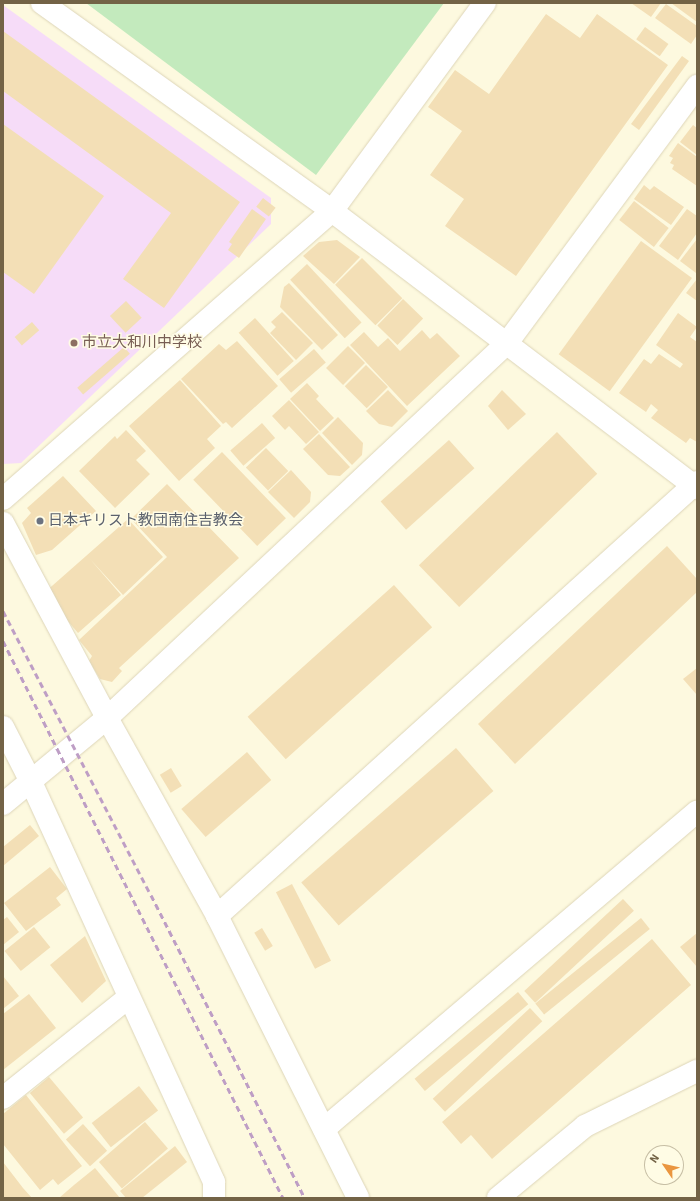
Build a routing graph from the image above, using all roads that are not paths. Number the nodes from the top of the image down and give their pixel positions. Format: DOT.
graph roads {
  1 [pos="42,3"];
  2 [pos="485,3"];
  3 [pos="697,86"];
  4 [pos="332,211"];
  5 [pos="507,343"];
  6 [pos="696,485"];
  7 [pos="3,499"];
  8 [pos="3,523"];
  9 [pos="106,718"];
  10 [pos="3,727"];
  11 [pos="31,782"];
  12 [pos="3,804"];
  13 [pos="697,811"];
  14 [pos="216,916"];
  15 [pos="128,998"];
  16 [pos="697,1071"];
  17 [pos="3,1098"];
  18 [pos="324,1129"];
  19 [pos="214,1198"];
  20 [pos="358,1198"];
  21 [pos="498,1198"];
  1 -- 4 [label="street"];
  2 -- 4 [label="street"];
  3 -- 5 [label="street"];
  4 -- 5 [label="street"];
  4 -- 7 [label="street"];
  5 -- 6 [label="street"];
  5 -- 9 [label="street"];
  6 -- 14 [label="street"];
  8 -- 9 [label="street"];
  9 -- 11 [label="street"];
  9 -- 14 [label="street"];
  10 -- 11 [label="street"];
  11 -- 12 [label="street"];
  11 -- 15 [label="street"];
  13 -- 18 [label="street"];
  14 -- 18 [label="street"];
  15 -- 17 [label="street"];
  15 -- 19 [label="street"];
  16 -- 21 [label="street"];
  18 -- 20 [label="street"];
}
